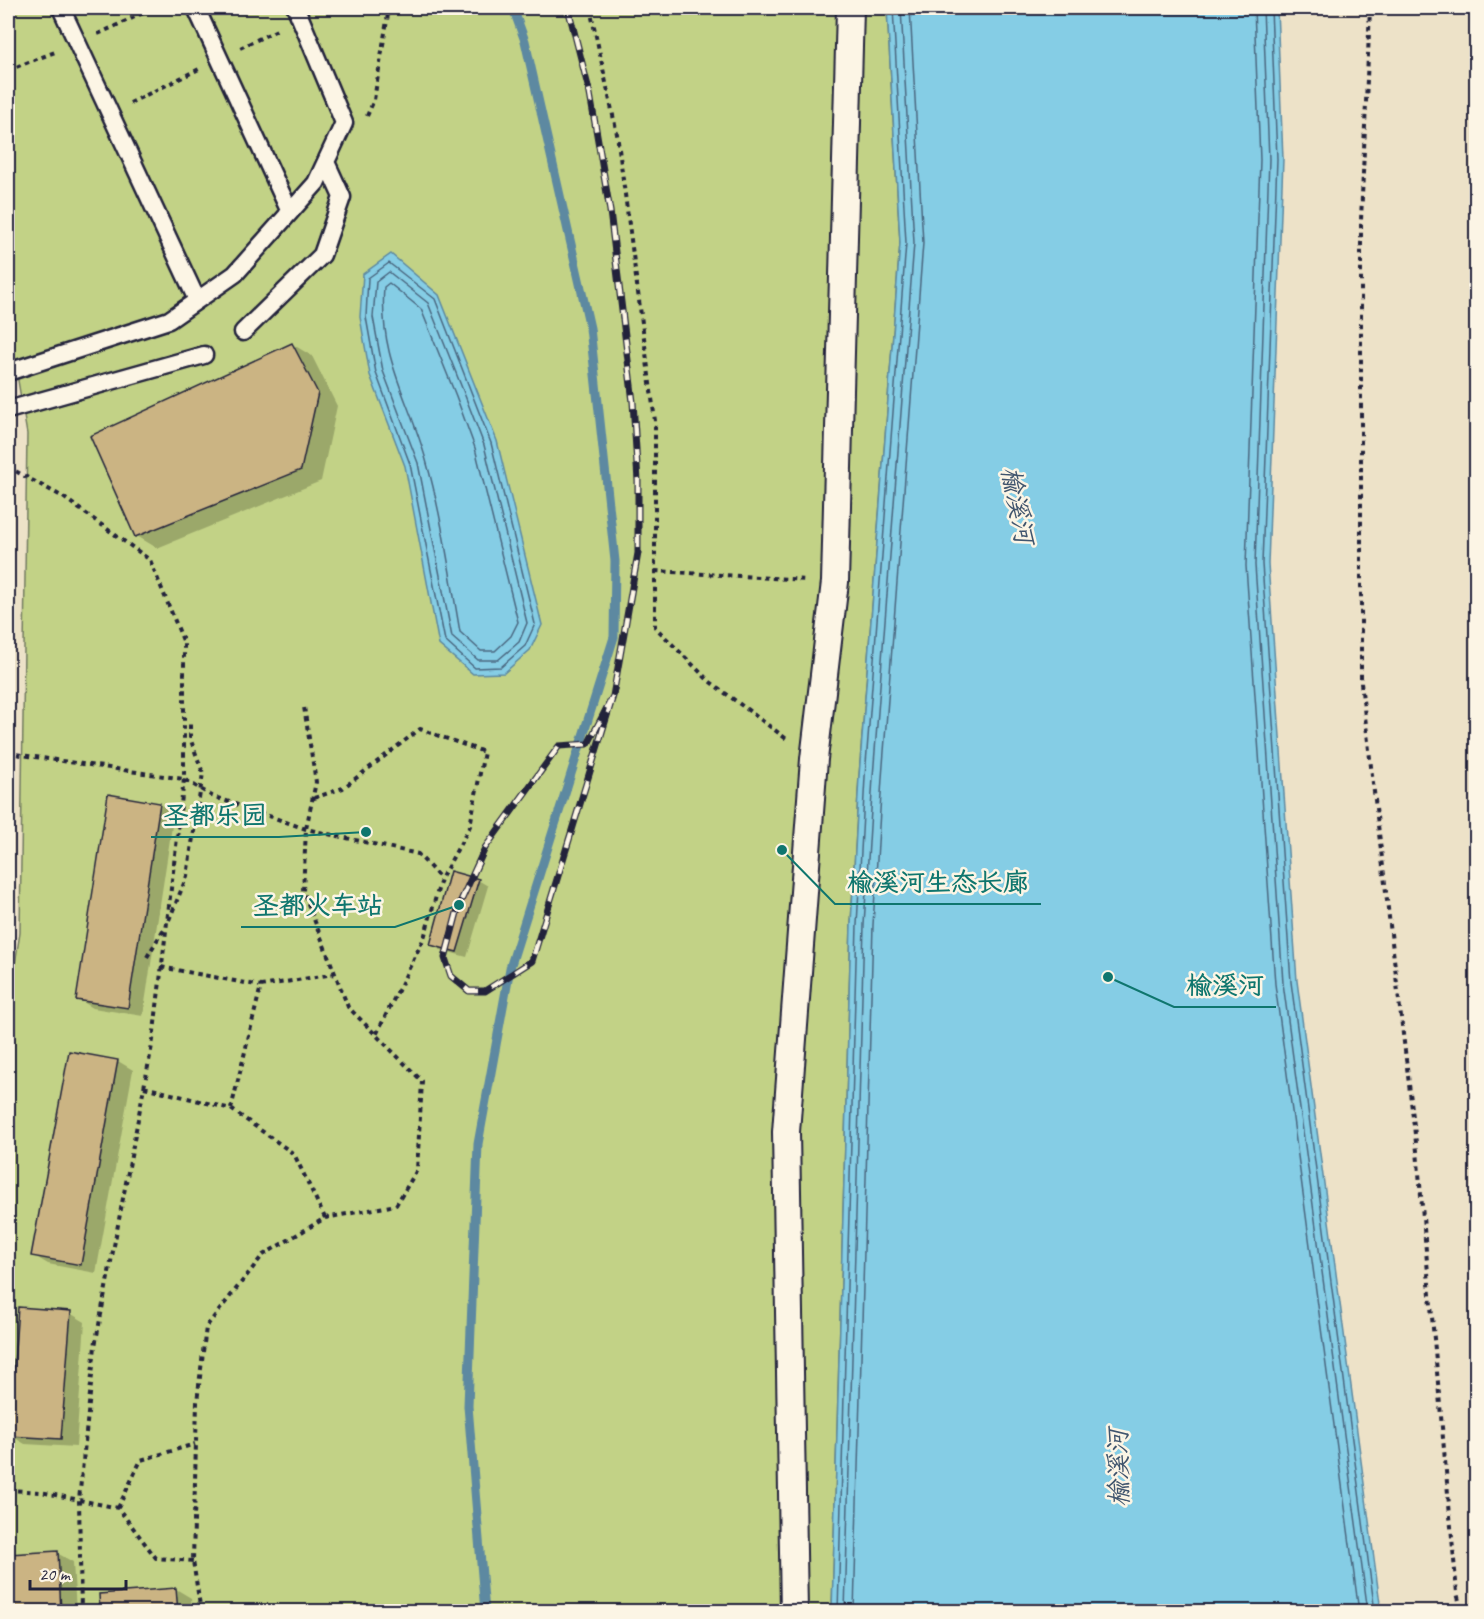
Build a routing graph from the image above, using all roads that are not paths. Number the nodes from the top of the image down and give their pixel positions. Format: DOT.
graph roads {
  1 [pos="61,8"];
  2 [pos="196,8"];
  3 [pos="296,8"];
  4 [pos="850,8"];
  5 [pos="326,162"];
  6 [pos="290,212"];
  7 [pos="197,300"];
  8 [pos="243,332"];
  9 [pos="204,355"];
  10 [pos="8,372"];
  11 [pos="8,410"];
  12 [pos="794,1611"];
  1 -- 7 [label="lane"];
  2 -- 6 [label="lane"];
  3 -- 5 [label="lane"];
  4 -- 12 [label="street"];
  5 -- 6 [label="lane"];
  5 -- 8 [label="lane"];
  6 -- 7 [label="lane"];
  7 -- 10 [label="lane"];
  9 -- 11 [label="lane"];
}
